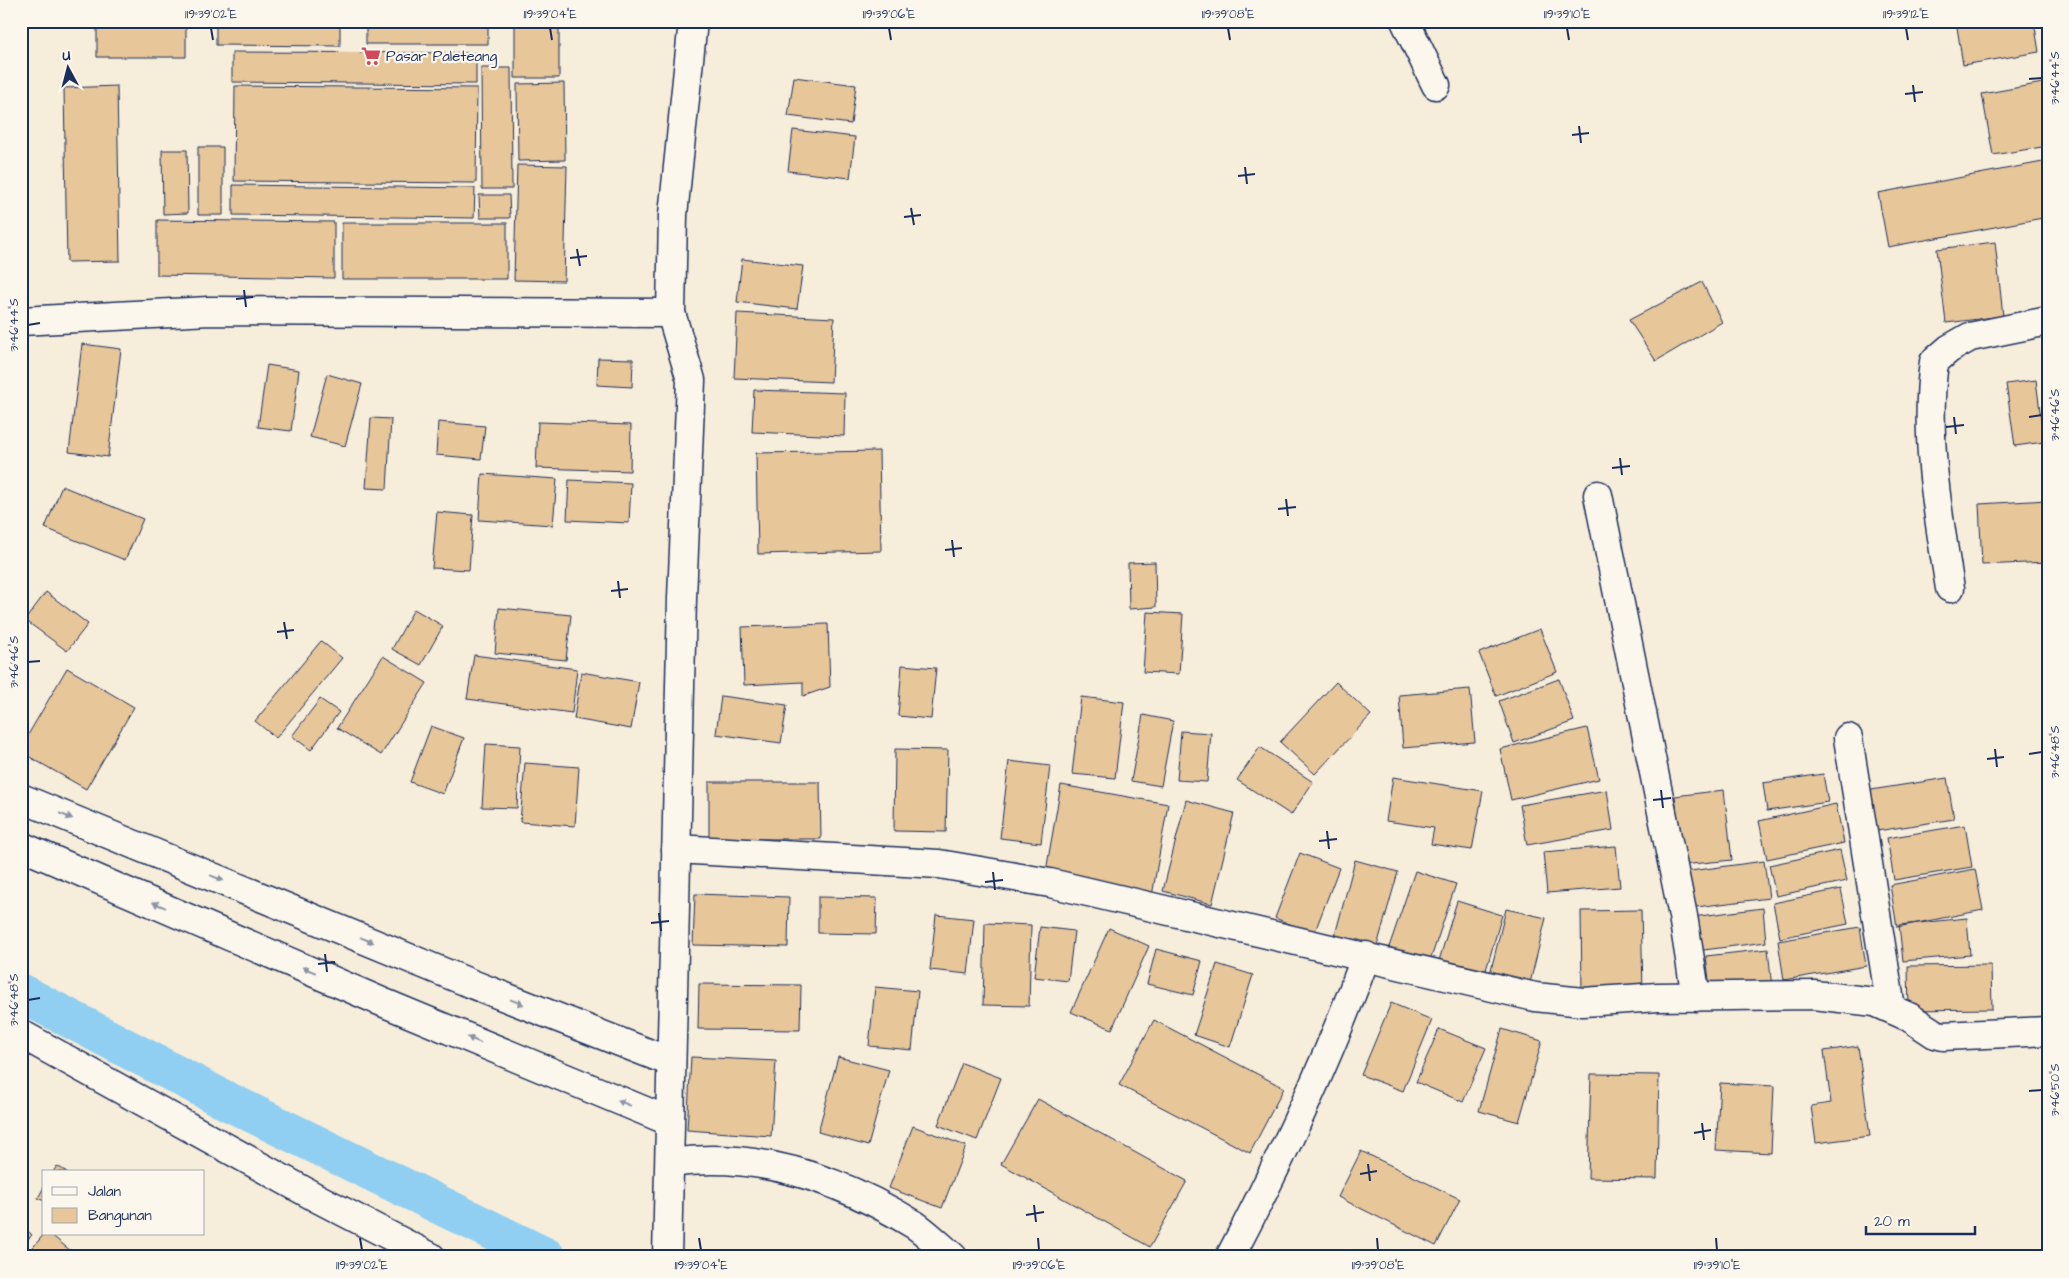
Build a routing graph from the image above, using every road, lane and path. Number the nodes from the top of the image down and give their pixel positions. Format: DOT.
graph roads {
  1 [pos="694,21"];
  2 [pos="1405,21"];
  3 [pos="1436,85"];
  4 [pos="671,313"];
  5 [pos="21,320"];
  6 [pos="2048,321"];
  7 [pos="1598,495"];
  8 [pos="1950,588"];
  9 [pos="1848,738"];
  10 [pos="21,798"];
  11 [pos="21,846"];
  12 [pos="676,849"];
  13 [pos="1366,956"];
  14 [pos="1696,997"];
  15 [pos="1891,1008"];
  16 [pos="2048,1031"];
  17 [pos="21,1034"];
  18 [pos="670,1062"];
  19 [pos="669,1121"];
  20 [pos="670,1163"];
  21 [pos="432,1257"];
  22 [pos="667,1257"];
  23 [pos="953,1257"];
  24 [pos="1230,1257"];
  1 -- 4 [label="street"];
  2 -- 3 [label="street"];
  4 -- 5 [label="street"];
  4 -- 12 [label="street"];
  6 -- 8 [label="street"];
  7 -- 14 [label="street"];
  9 -- 15 [label="street"];
  10 -- 18 [label="street, one-way"];
  19 -- 11 [label="street, one-way"];
  12 -- 13 [label="street"];
  12 -- 18 [label="street"];
  13 -- 14 [label="street"];
  13 -- 24 [label="street"];
  14 -- 15 [label="street"];
  15 -- 16 [label="street"];
  17 -- 21 [label="street"];
  18 -- 19 [label="street"];
  19 -- 20 [label="street"];
  20 -- 22 [label="street"];
  20 -- 23 [label="street"];
}
